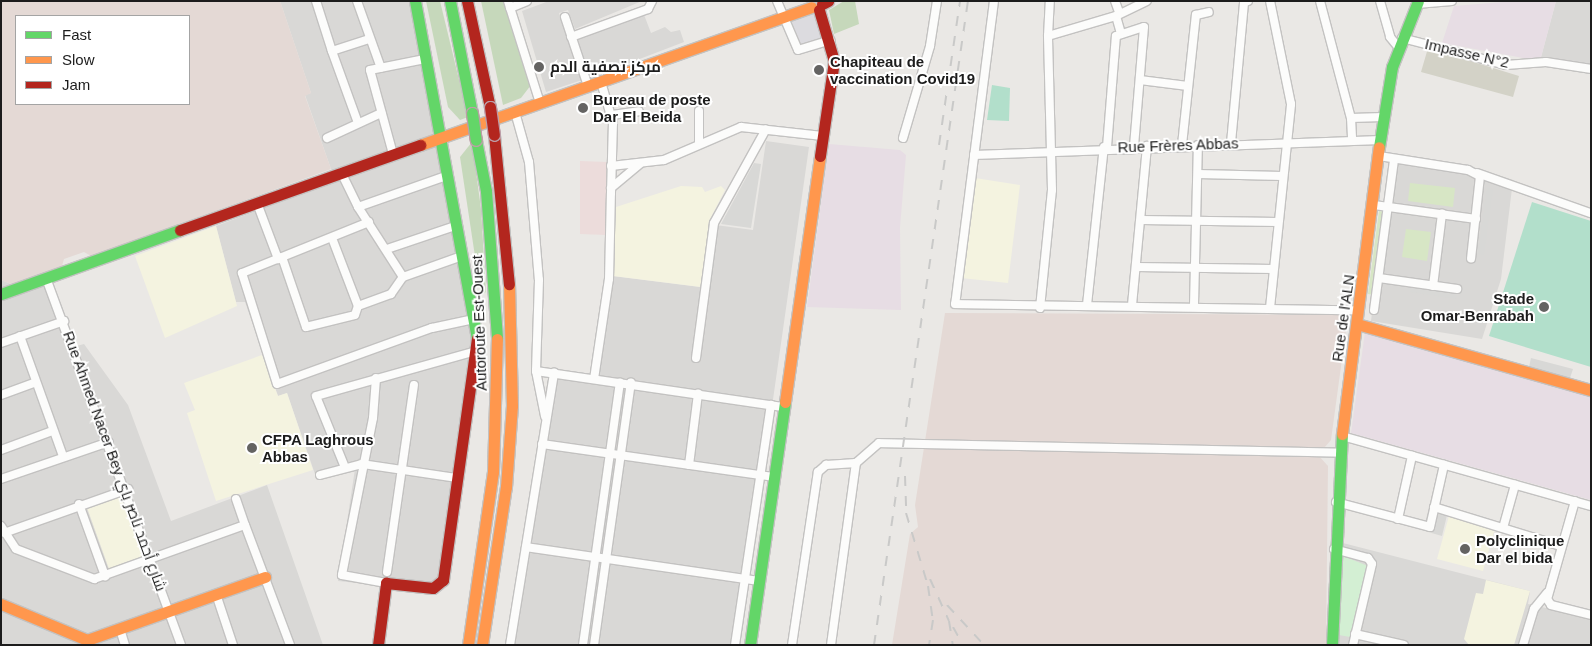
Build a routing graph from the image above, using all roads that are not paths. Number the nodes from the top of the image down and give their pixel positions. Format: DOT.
graph roads {
  1 [pos="316,1"];
  2 [pos="357,1"];
  3 [pos="415,1"];
  4 [pos="450,1"];
  5 [pos="468,1"];
  6 [pos="527,1"];
  7 [pos="652,1"];
  8 [pos="777,1"];
  9 [pos="937,1"];
  10 [pos="994,1"];
  11 [pos="1050,1"];
  12 [pos="1115,1"];
  13 [pos="1147,1"];
  14 [pos="1248,1"];
  15 [pos="1270,1"];
  16 [pos="1320,1"];
  17 [pos="1380,1"];
  18 [pos="1452,1"];
  19 [pos="1417,3"];
  20 [pos="509,4"];
  21 [pos="819,4"];
  22 [pos="1209,12"];
  23 [pos="1117,14"];
  24 [pos="565,17"];
  25 [pos="783,17"];
  26 [pos="1121,33"];
  27 [pos="1048,36"];
  28 [pos="571,37"];
  29 [pos="368,39"];
  30 [pos="830,40"];
  31 [pos="1400,43"];
  32 [pos="332,51"];
  33 [pos="425,59"];
  34 [pos="381,68"];
  35 [pos="1591,69"];
  36 [pos="1140,80"];
  37 [pos="601,82"];
  38 [pos="588,86"];
  39 [pos="1188,86"];
  40 [pos="540,103"];
  41 [pos="639,111"];
  42 [pos="699,111"];
  43 [pos="515,112"];
  44 [pos="381,113"];
  45 [pos="612,115"];
  46 [pos="1383,117"];
  47 [pos="1351,118"];
  48 [pos="358,123"];
  49 [pos="766,129"];
  50 [pos="823,136"];
  51 [pos="327,138"];
  52 [pos="442,138"];
  53 [pos="903,138"];
  54 [pos="1352,140"];
  55 [pos="1382,140"];
  56 [pos="1285,141"];
  57 [pos="1231,143"];
  58 [pos="699,144"];
  59 [pos="1182,145"];
  60 [pos="1198,145"];
  61 [pos="1147,146"];
  62 [pos="1105,147"];
  63 [pos="1134,147"];
  64 [pos="1051,149"];
  65 [pos="393,154"];
  66 [pos="974,155"];
  67 [pos="1380,156"];
  68 [pos="1394,161"];
  69 [pos="640,164"];
  70 [pos="611,166"];
  71 [pos="341,172"];
  72 [pos="1475,172"];
  73 [pos="1198,174"];
  74 [pos="449,175"];
  75 [pos="1282,176"];
  76 [pos="611,188"];
  77 [pos="257,202"];
  78 [pos="1374,205"];
  79 [pos="358,207"];
  80 [pos="1388,207"];
  81 [pos="1591,207"];
  82 [pos="1590,213"];
  83 [pos="1442,214"];
  84 [pos="1476,219"];
  85 [pos="1142,220"];
  86 [pos="1198,221"];
  87 [pos="369,222"];
  88 [pos="1278,222"];
  89 [pos="458,225"];
  90 [pos="332,238"];
  91 [pos="387,249"];
  92 [pos="462,256"];
  93 [pos="280,258"];
  94 [pos="1471,259"];
  95 [pos="1137,267"];
  96 [pos="1196,268"];
  97 [pos="1273,269"];
  98 [pos="404,277"];
  99 [pos="46,278"];
  100 [pos="1378,278"];
  101 [pos="1433,286"];
  102 [pos="1457,289"];
  103 [pos="1,294"];
  104 [pos="1087,305"];
  105 [pos="1132,305"];
  106 [pos="1194,305"];
  107 [pos="358,306"];
  108 [pos="1040,308"];
  109 [pos="1270,308"];
  110 [pos="1359,310"];
  111 [pos="1374,310"];
  112 [pos="474,319"];
  113 [pos="64,321"];
  114 [pos="1357,324"];
  115 [pos="20,336"];
  116 [pos="1,343"];
  117 [pos="476,351"];
  118 [pos="696,358"];
  119 [pos="536,371"];
  120 [pos="554,373"];
  121 [pos="376,378"];
  122 [pos="594,379"];
  123 [pos="36,382"];
  124 [pos="620,383"];
  125 [pos="630,383"];
  126 [pos="414,384"];
  127 [pos="1591,390"];
  128 [pos="698,394"];
  129 [pos="1,395"];
  130 [pos="771,405"];
  131 [pos="784,407"];
  132 [pos="546,421"];
  133 [pos="52,430"];
  134 [pos="1342,436"];
  135 [pos="109,442"];
  136 [pos="542,444"];
  137 [pos="1,450"];
  138 [pos="1340,453"];
  139 [pos="610,454"];
  140 [pos="620,455"];
  141 [pos="63,456"];
  142 [pos="1412,456"];
  143 [pos="856,462"];
  144 [pos="362,464"];
  145 [pos="1444,464"];
  146 [pos="344,465"];
  147 [pos="689,465"];
  148 [pos="400,470"];
  149 [pos="320,475"];
  150 [pos="761,475"];
  151 [pos="774,477"];
  152 [pos="458,478"];
  153 [pos="1,479"];
  154 [pos="1515,484"];
  155 [pos="128,489"];
  156 [pos="236,500"];
  157 [pos="1576,501"];
  158 [pos="1336,502"];
  159 [pos="80,504"];
  160 [pos="1591,506"];
  161 [pos="1434,507"];
  162 [pos="1398,519"];
  163 [pos="245,525"];
  164 [pos="1503,528"];
  165 [pos="2,529"];
  166 [pos="1561,546"];
  167 [pos="526,547"];
  168 [pos="1334,549"];
  169 [pos="596,557"];
  170 [pos="152,559"];
  171 [pos="606,559"];
  172 [pos="105,576"];
  173 [pos="265,577"];
  174 [pos="387,577"];
  175 [pos="745,579"];
  176 [pos="494,581"];
  177 [pos="759,581"];
  178 [pos="1548,593"];
  179 [pos="216,594"];
  180 [pos="1,604"];
  181 [pos="169,610"];
  182 [pos="1591,615"];
  183 [pos="120,629"];
  184 [pos="1355,634"];
  185 [pos="125,645"];
  186 [pos="182,645"];
  187 [pos="234,645"];
  188 [pos="290,645"];
  189 [pos="378,645"];
  190 [pos="468,645"];
  191 [pos="482,645"];
  192 [pos="491,645"];
  193 [pos="510,645"];
  194 [pos="584,645"];
  195 [pos="594,645"];
  196 [pos="735,645"];
  197 [pos="750,645"];
  198 [pos="792,645"];
  199 [pos="831,645"];
  200 [pos="1332,645"];
  201 [pos="1352,645"];
  202 [pos="1404,645"];
  203 [pos="1523,645"];
  1 -- 32 [label="street"];
  2 -- 29 [label="street"];
  3 -- 33 [label="main road"];
  4 -- 190 [label="main road, Autoroute Est-Ouest, bridge"];
  5 -- 176 [label="main road, Autoroute Est-Ouest, bridge"];
  6 -- 20 [label="street"];
  7 -- 28 [label="street"];
  8 -- 25 [label="street"];
  9 -- 53 [label="street"];
  10 -- 66 [label="street"];
  11 -- 27 [label="street"];
  12 -- 23 [label="street"];
  13 -- 23 [label="street"];
  14 -- 57 [label="street"];
  15 -- 56 [label="street"];
  16 -- 47 [label="street"];
  17 -- 31 [label="street"];
  18 -- 19 [label="street"];
  19 -- 31 [label="main road, Rue de l'ALN"];
  20 -- 40 [label="street"];
  21 -- 25 [label="main road"];
  21 -- 30 [label="main road"];
  22 -- 39 [label="street"];
  23 -- 26 [label="street"];
  23 -- 27 [label="street"];
  24 -- 28 [label="street"];
  25 -- 30 [label="street"];
  25 -- 37 [label="main road"];
  26 -- 36 [label="street"];
  26 -- 62 [label="street"];
  27 -- 64 [label="street"];
  28 -- 38 [label="street"];
  29 -- 32 [label="street"];
  29 -- 34 [label="street"];
  30 -- 50 [label="main road"];
  31 -- 35 [label="street, Impasse N°2"];
  31 -- 46 [label="main road, Rue de l'ALN"];
  32 -- 48 [label="street"];
  33 -- 34 [label="street"];
  33 -- 52 [label="main road"];
  34 -- 44 [label="street"];
  36 -- 39 [label="street"];
  36 -- 63 [label="street"];
  37 -- 38 [label="main road"];
  37 -- 45 [label="street"];
  38 -- 40 [label="main road"];
  39 -- 59 [label="street"];
  40 -- 43 [label="main road"];
  41 -- 45 [label="street"];
  42 -- 58 [label="street"];
  43 -- 52 [label="main road"];
  43 -- 119 [label="street"];
  44 -- 48 [label="street"];
  44 -- 65 [label="street"];
  45 -- 70 [label="street"];
  46 -- 47 [label="street"];
  46 -- 55 [label="main road, Rue de l'ALN"];
  47 -- 54 [label="street"];
  48 -- 51 [label="street"];
  49 -- 50 [label="street"];
  49 -- 58 [label="street"];
  49 -- 118 [label="street"];
  50 -- 131 [label="main road"];
  52 -- 65 [label="main road"];
  52 -- 74 [label="main road"];
  54 -- 55 [label="street, Rue Frères Abbas"];
  54 -- 56 [label="street, Rue Frères Abbas"];
  55 -- 67 [label="main road, Rue de l'ALN"];
  56 -- 57 [label="street, Rue Frères Abbas"];
  56 -- 75 [label="street"];
  57 -- 60 [label="street, Rue Frères Abbas"];
  58 -- 69 [label="street"];
  59 -- 60 [label="street, Rue Frères Abbas"];
  59 -- 61 [label="street, Rue Frères Abbas"];
  60 -- 73 [label="street"];
  61 -- 63 [label="street, Rue Frères Abbas"];
  61 -- 85 [label="street"];
  62 -- 63 [label="street, Rue Frères Abbas"];
  62 -- 64 [label="street, Rue Frères Abbas"];
  62 -- 104 [label="street"];
  64 -- 66 [label="street, Rue Frères Abbas"];
  64 -- 108 [label="street"];
  65 -- 71 [label="main road"];
  66 -- 108 [label="street"];
  67 -- 68 [label="street"];
  67 -- 78 [label="main road, Rue de l'ALN"];
  68 -- 72 [label="street"];
  68 -- 80 [label="street"];
  69 -- 70 [label="street"];
  69 -- 76 [label="street"];
  70 -- 76 [label="street"];
  71 -- 77 [label="main road"];
  71 -- 79 [label="street"];
  72 -- 82 [label="street"];
  72 -- 84 [label="street"];
  73 -- 75 [label="street"];
  73 -- 86 [label="street"];
  74 -- 79 [label="street"];
  74 -- 89 [label="main road"];
  75 -- 88 [label="street"];
  76 -- 122 [label="street"];
  77 -- 93 [label="street"];
  77 -- 99 [label="main road"];
  78 -- 80 [label="street"];
  78 -- 110 [label="main road, Rue de l'ALN"];
  79 -- 87 [label="street"];
  80 -- 83 [label="street"];
  80 -- 100 [label="street"];
  81 -- 82 [label="street"];
  83 -- 84 [label="street"];
  83 -- 101 [label="street"];
  84 -- 94 [label="street"];
  85 -- 86 [label="street"];
  85 -- 95 [label="street"];
  86 -- 88 [label="street"];
  86 -- 96 [label="street"];
  87 -- 90 [label="street"];
  87 -- 91 [label="street"];
  88 -- 97 [label="street"];
  89 -- 91 [label="street"];
  89 -- 92 [label="main road"];
  90 -- 93 [label="street"];
  90 -- 107 [label="street"];
  91 -- 98 [label="street"];
  92 -- 98 [label="street"];
  92 -- 112 [label="main road"];
  93 -- 107 [label="street"];
  93 -- 112 [label="street"];
  95 -- 96 [label="street"];
  95 -- 105 [label="street"];
  96 -- 97 [label="street"];
  96 -- 106 [label="street"];
  97 -- 109 [label="street"];
  98 -- 107 [label="street"];
  99 -- 103 [label="main road"];
  99 -- 113 [label="street, Rue Ahmed Nacer Bey شارع أحمد ناصر باي"];
  100 -- 101 [label="street"];
  100 -- 111 [label="street"];
  101 -- 102 [label="street"];
  104 -- 105 [label="street"];
  104 -- 108 [label="street"];
  105 -- 106 [label="street"];
  106 -- 109 [label="street"];
  109 -- 110 [label="street"];
  110 -- 114 [label="main road, Rue de l'ALN"];
  112 -- 117 [label="main road"];
  113 -- 115 [label="street"];
  113 -- 135 [label="street, Rue Ahmed Nacer Bey شارع أحمد ناصر باي"];
  114 -- 127 [label="main road"];
  114 -- 134 [label="main road, Rue de l'ALN"];
  115 -- 116 [label="street"];
  115 -- 123 [label="street"];
  117 -- 121 [label="street"];
  117 -- 152 [label="main road"];
  119 -- 120 [label="street"];
  119 -- 132 [label="street"];
  120 -- 122 [label="street"];
  120 -- 132 [label="street"];
  121 -- 144 [label="street"];
  121 -- 146 [label="street"];
  122 -- 124 [label="street"];
  123 -- 129 [label="street"];
  123 -- 133 [label="street"];
  124 -- 125 [label="street"];
  124 -- 139 [label="street"];
  125 -- 128 [label="street"];
  125 -- 140 [label="street"];
  126 -- 148 [label="street"];
  128 -- 130 [label="street"];
  128 -- 147 [label="street"];
  130 -- 131 [label="street"];
  130 -- 150 [label="street"];
  131 -- 151 [label="main road"];
  132 -- 136 [label="street"];
  133 -- 137 [label="street"];
  133 -- 141 [label="street"];
  134 -- 138 [label="main road, Rue de l'ALN"];
  134 -- 142 [label="street"];
  135 -- 141 [label="street"];
  135 -- 155 [label="street, Rue Ahmed Nacer Bey شارع أحمد ناصر باي"];
  136 -- 139 [label="street"];
  136 -- 167 [label="street"];
  138 -- 143 [label="street"];
  138 -- 158 [label="main road, Rue de l'ALN"];
  139 -- 140 [label="street"];
  139 -- 169 [label="street"];
  140 -- 147 [label="street"];
  140 -- 171 [label="street"];
  141 -- 153 [label="street"];
  142 -- 145 [label="street"];
  142 -- 162 [label="street"];
  143 -- 198 [label="street"];
  143 -- 199 [label="street"];
  144 -- 146 [label="street"];
  144 -- 148 [label="street"];
  144 -- 174 [label="street"];
  145 -- 154 [label="street"];
  145 -- 161 [label="street"];
  146 -- 149 [label="street"];
  147 -- 150 [label="street"];
  148 -- 152 [label="street"];
  148 -- 174 [label="street"];
  150 -- 151 [label="street"];
  150 -- 175 [label="street"];
  151 -- 177 [label="main road"];
  152 -- 174 [label="main road"];
  154 -- 157 [label="street"];
  154 -- 164 [label="street"];
  155 -- 159 [label="street"];
  155 -- 170 [label="street, Rue Ahmed Nacer Bey شارع أحمد ناصر باي"];
  156 -- 163 [label="street"];
  157 -- 160 [label="street"];
  157 -- 166 [label="street"];
  158 -- 162 [label="street"];
  158 -- 168 [label="main road, Rue de l'ALN"];
  159 -- 165 [label="street"];
  159 -- 172 [label="street"];
  161 -- 162 [label="street"];
  161 -- 164 [label="street"];
  163 -- 170 [label="street"];
  163 -- 173 [label="street"];
  164 -- 166 [label="street"];
  165 -- 172 [label="street"];
  166 -- 178 [label="street"];
  167 -- 169 [label="street"];
  167 -- 193 [label="street"];
  168 -- 184 [label="street"];
  168 -- 200 [label="main road, Rue de l'ALN"];
  169 -- 171 [label="street"];
  169 -- 194 [label="street"];
  170 -- 172 [label="street"];
  170 -- 181 [label="street, Rue Ahmed Nacer Bey شارع أحمد ناصر باي"];
  171 -- 175 [label="street"];
  171 -- 195 [label="street"];
  173 -- 179 [label="main road"];
  173 -- 188 [label="street"];
  174 -- 189 [label="main road"];
  175 -- 177 [label="street"];
  175 -- 196 [label="street"];
  176 -- 191 [label="main road, Autoroute Est-Ouest"];
  176 -- 192 [label="main road"];
  177 -- 197 [label="main road"];
  178 -- 182 [label="street"];
  178 -- 203 [label="street"];
  179 -- 181 [label="main road"];
  179 -- 187 [label="street"];
  180 -- 183 [label="main road"];
  181 -- 183 [label="main road"];
  181 -- 186 [label="street, Rue Ahmed Nacer Bey شارع أحمد ناصر باي"];
  183 -- 185 [label="street"];
  184 -- 201 [label="street"];
  184 -- 202 [label="street"];
}
